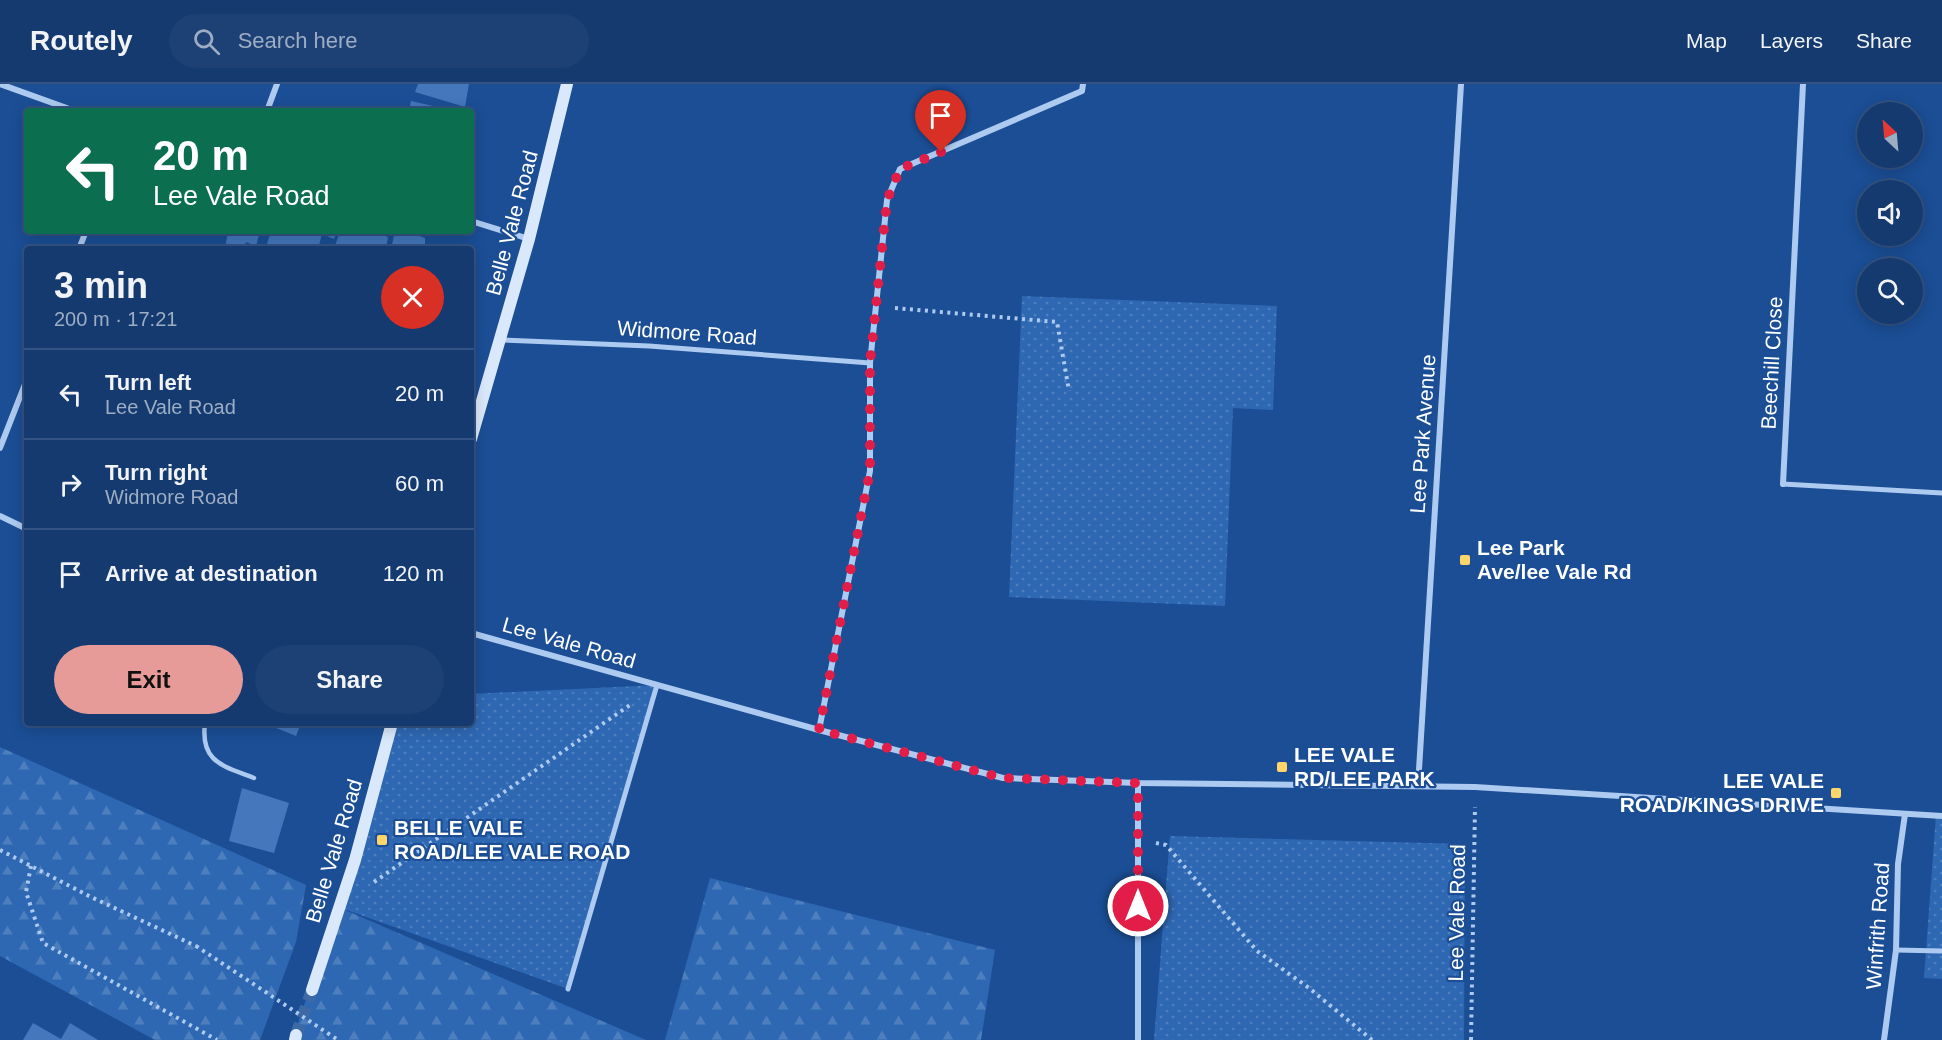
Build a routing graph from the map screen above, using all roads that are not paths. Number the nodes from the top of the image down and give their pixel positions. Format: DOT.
graph roads {
  1 [pos="0,84"];
  2 [pos="277,84"];
  3 [pos="567,84"];
  4 [pos="1083,84"];
  5 [pos="1461,84"];
  6 [pos="1803,84"];
  7 [pos="67,108"];
  8 [pos="268,108"];
  9 [pos="474,222"];
  10 [pos="529,239"];
  11 [pos="501,340"];
  12 [pos="870,363"];
  13 [pos="24,387"];
  14 [pos="474,430"];
  15 [pos="0,448"];
  16 [pos="1783,484"];
  17 [pos="1942,493"];
  18 [pos="0,516"];
  19 [pos="24,528"];
  20 [pos="474,634"];
  21 [pos="657,686"];
  22 [pos="205,726"];
  23 [pos="391,726"];
  24 [pos="819,730"];
  25 [pos="254,778"];
  26 [pos="1138,783"];
  27 [pos="1418,786"];
  28 [pos="1905,814"];
  29 [pos="1942,816"];
  30 [pos="1896,950"];
  31 [pos="1942,951"];
  32 [pos="568,988"];
  33 [pos="312,990"];
  34 [pos="1138,1040"];
  35 [pos="1884,1040"];
  1 -- 7 [label="street"];
  2 -- 8 [label="street"];
  3 -- 10 [label="main road, Belle Vale Road"];
  4 -- 12 [label="street"];
  5 -- 27 [label="street, Lee Park Avenue"];
  6 -- 16 [label="street, Beechill Close"];
  9 -- 10 [label="street"];
  10 -- 11 [label="main road, Belle Vale Road"];
  11 -- 12 [label="street, Widmore Road"];
  11 -- 14 [label="main road, Belle Vale Road"];
  12 -- 24 [label="street"];
  13 -- 15 [label="street"];
  16 -- 17 [label="street, Beechill Close"];
  18 -- 19 [label="street"];
  20 -- 21 [label="street, Lee Vale Road"];
  21 -- 24 [label="street, Lee Vale Road"];
  21 -- 32 [label="street, Lee Vale Road"];
  22 -- 25 [label="lane"];
  23 -- 33 [label="main road, Belle Vale Road"];
  24 -- 26 [label="street, Lee Vale Road"];
  26 -- 27 [label="street, Lee Vale Road"];
  26 -- 34 [label="street"];
  27 -- 28 [label="street, Lee Vale Road"];
  28 -- 29 [label="street, Lee Vale Road"];
  28 -- 30 [label="street, Winfrith Road"];
  30 -- 31 [label="street"];
  30 -- 35 [label="street, Winfrith Road"];
}
